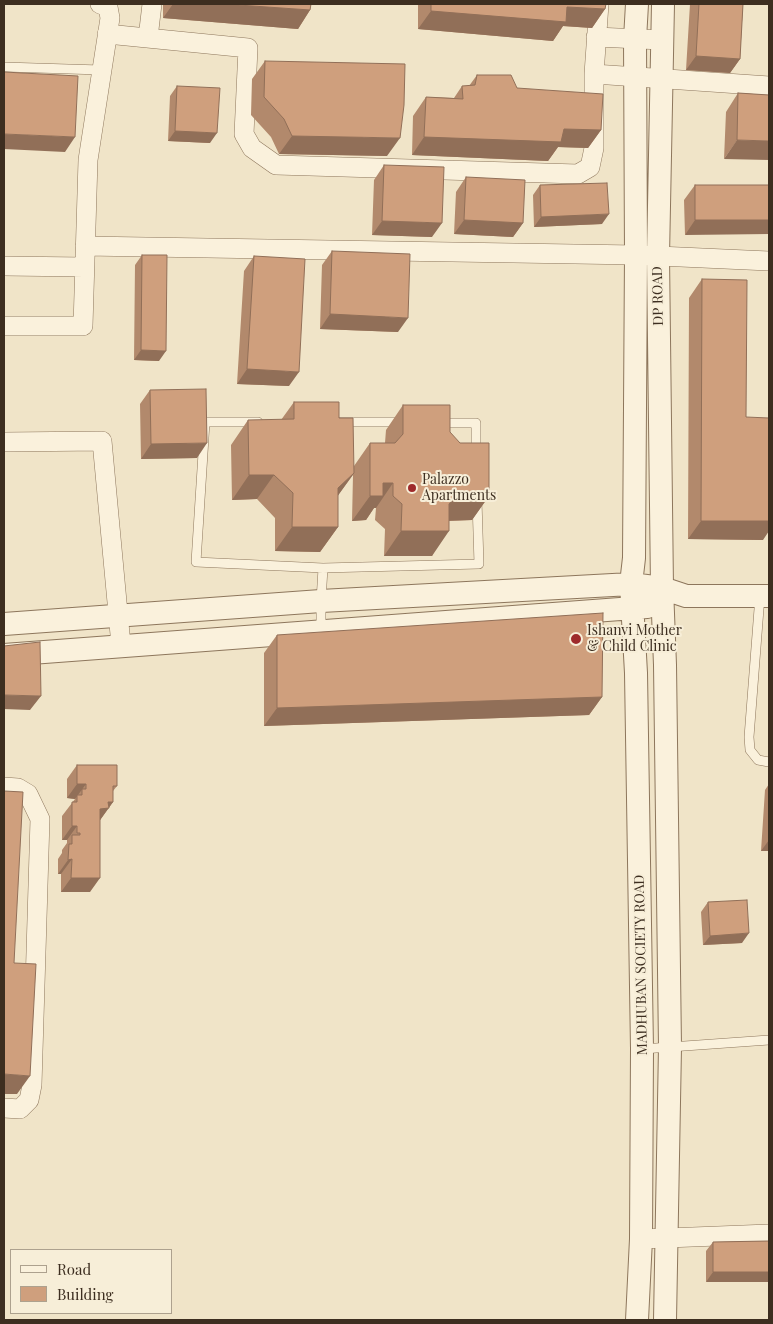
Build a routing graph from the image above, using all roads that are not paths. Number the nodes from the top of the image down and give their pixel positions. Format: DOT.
graph roads {
  1 [pos="100,4"];
  2 [pos="152,4"];
  3 [pos="599,4"];
  4 [pos="636,4"];
  5 [pos="663,4"];
  6 [pos="107,34"];
  7 [pos="596,37"];
  8 [pos="148,38"];
  9 [pos="635,39"];
  10 [pos="662,40"];
  11 [pos="4,67"];
  12 [pos="101,70"];
  13 [pos="594,74"];
  14 [pos="635,77"];
  15 [pos="661,78"];
  16 [pos="769,86"];
  17 [pos="85,246"];
  18 [pos="647,255"];
  19 [pos="769,261"];
  20 [pos="4,266"];
  21 [pos="84,267"];
  22 [pos="4,326"];
  23 [pos="263,422"];
  24 [pos="331,422"];
  25 [pos="408,422"];
  26 [pos="427,422"];
  27 [pos="4,442"];
  28 [pos="477,460"];
  29 [pos="477,489"];
  30 [pos="323,568"];
  31 [pos="631,584"];
  32 [pos="662,596"];
  33 [pos="764,596"];
  34 [pos="321,601"];
  35 [pos="632,609"];
  36 [pos="118,615"];
  37 [pos="4,624"];
  38 [pos="321,632"];
  39 [pos="121,646"];
  40 [pos="4,655"];
  41 [pos="769,762"];
  42 [pos="4,787"];
  43 [pos="769,1040"];
  44 [pos="670,1047"];
  45 [pos="642,1049"];
  46 [pos="4,1108"];
  47 [pos="769,1234"];
  48 [pos="667,1238"];
  49 [pos="641,1239"];
  50 [pos="637,1320"];
  51 [pos="665,1320"];
  1 -- 6 [label="street"];
  2 -- 8 [label="street"];
  3 -- 7 [label="street"];
  4 -- 9 [label="street, DP ROAD"];
  5 -- 10 [label="street, DP ROAD"];
  6 -- 8 [label="street"];
  6 -- 12 [label="street"];
  7 -- 9 [label="street"];
  7 -- 13 [label="street"];
  8 -- 13 [label="street"];
  9 -- 10 [label="street"];
  9 -- 14 [label="street, DP ROAD"];
  10 -- 15 [label="street, DP ROAD"];
  11 -- 12 [label="lane"];
  12 -- 17 [label="street"];
  13 -- 14 [label="street"];
  14 -- 15 [label="street"];
  14 -- 18 [label="street, DP ROAD"];
  15 -- 16 [label="street"];
  15 -- 18 [label="street, DP ROAD"];
  17 -- 18 [label="street"];
  17 -- 21 [label="street"];
  18 -- 19 [label="street"];
  18 -- 31 [label="street, DP ROAD"];
  18 -- 32 [label="street, DP ROAD"];
  20 -- 21 [label="street"];
  21 -- 22 [label="street"];
  23 -- 30 [label="lane"];
  24 -- 25 [label="lane"];
  26 -- 28 [label="lane"];
  27 -- 36 [label="street"];
  29 -- 30 [label="lane"];
  30 -- 34 [label="lane"];
  31 -- 32 [label="street"];
  31 -- 34 [label="street"];
  31 -- 35 [label="street, DP ROAD"];
  32 -- 33 [label="street"];
  32 -- 35 [label="street"];
  32 -- 44 [label="street, DP ROAD"];
  33 -- 41 [label="lane"];
  34 -- 36 [label="street"];
  34 -- 38 [label="lane"];
  35 -- 38 [label="street"];
  35 -- 45 [label="street, MADHUBAN SOCIETY ROAD"];
  36 -- 37 [label="street"];
  36 -- 39 [label="street"];
  38 -- 39 [label="street"];
  39 -- 40 [label="street"];
  42 -- 46 [label="street"];
  43 -- 44 [label="lane"];
  44 -- 45 [label="lane"];
  44 -- 48 [label="street, DP ROAD"];
  45 -- 49 [label="street, MADHUBAN SOCIETY ROAD"];
  47 -- 48 [label="street"];
  48 -- 49 [label="street"];
  48 -- 51 [label="street, DP ROAD"];
  49 -- 50 [label="street, MADHUBAN SOCIETY ROAD"];
}
